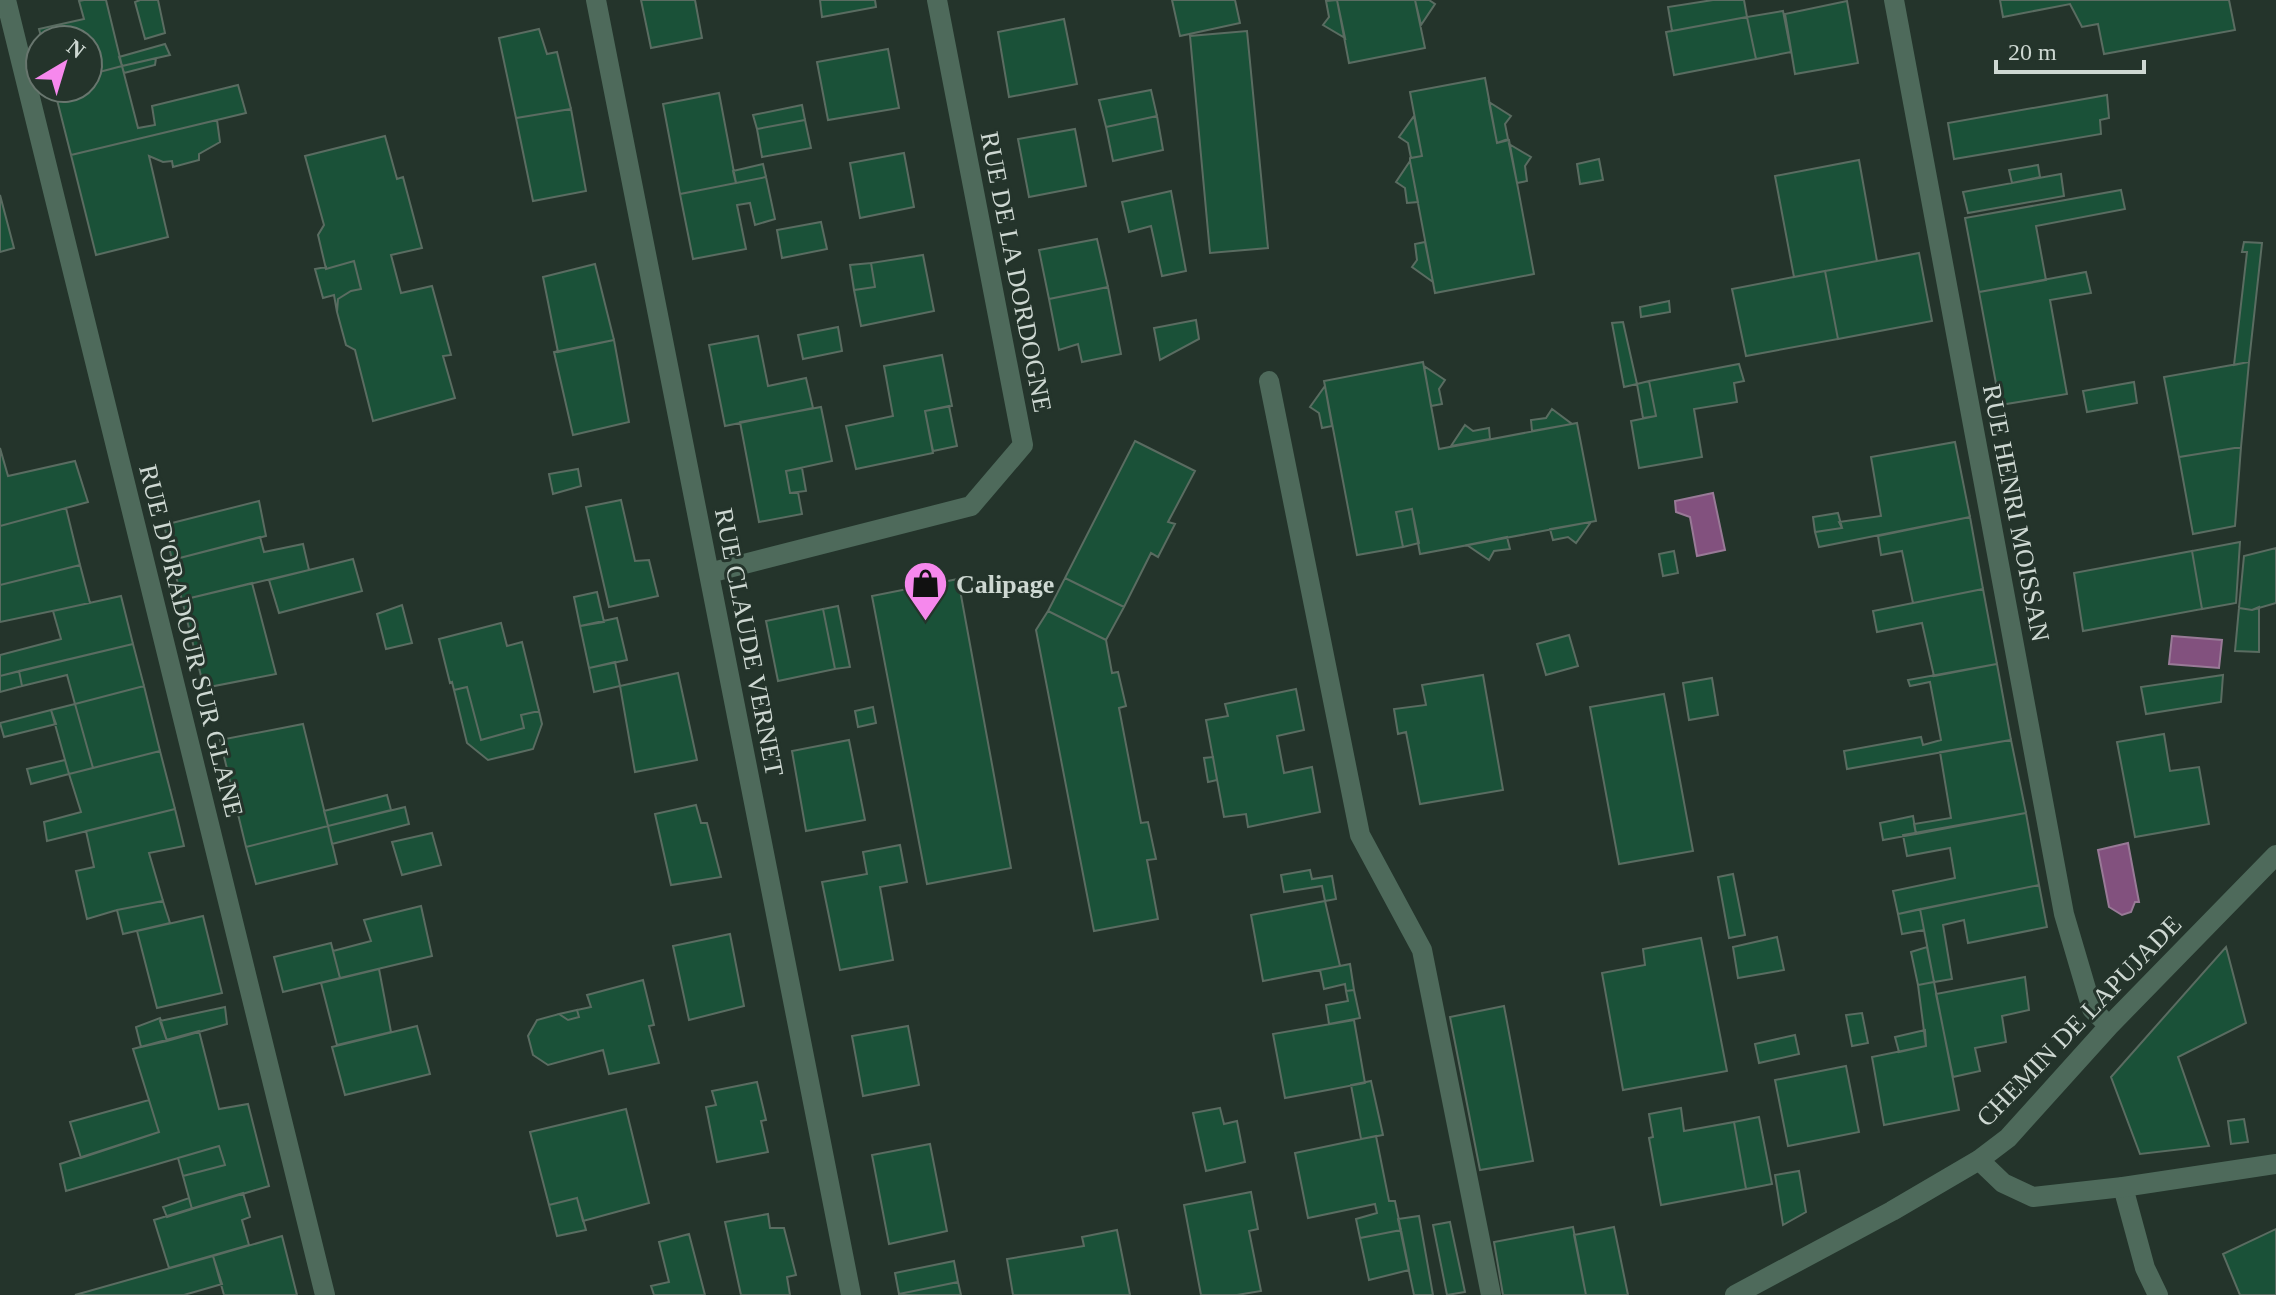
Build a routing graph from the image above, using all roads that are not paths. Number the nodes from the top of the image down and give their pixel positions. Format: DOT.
graph roads {
  1 [pos="6,0"];
  2 [pos="596,0"];
  3 [pos="937,0"];
  4 [pos="1894,0"];
  5 [pos="1269,381"];
  6 [pos="709,573"];
  7 [pos="2276,855"];
  8 [pos="2109,1026"];
  9 [pos="1979,1160"];
  10 [pos="2276,1164"];
  11 [pos="2123,1187"];
  12 [pos="325,1295"];
  13 [pos="851,1295"];
  14 [pos="1491,1295"];
  15 [pos="1735,1295"];
  16 [pos="2158,1295"];
  1 -- 12 [label="street, RUE D'ORADOUR SUR GLANE"];
  2 -- 6 [label="street, RUE CLAUDE VERNET"];
  3 -- 6 [label="street, RUE DE LA DORDOGNE"];
  4 -- 8 [label="street, RUE HENRI MOISSAN"];
  5 -- 14 [label="street"];
  6 -- 13 [label="street, RUE CLAUDE VERNET"];
  7 -- 8 [label="street, CHEMIN DE LAPUJADE"];
  8 -- 9 [label="street, CHEMIN DE LAPUJADE"];
  9 -- 11 [label="street"];
  9 -- 15 [label="street, CHEMIN DE LAPUJADE"];
  10 -- 11 [label="street"];
  11 -- 16 [label="street"];
}
